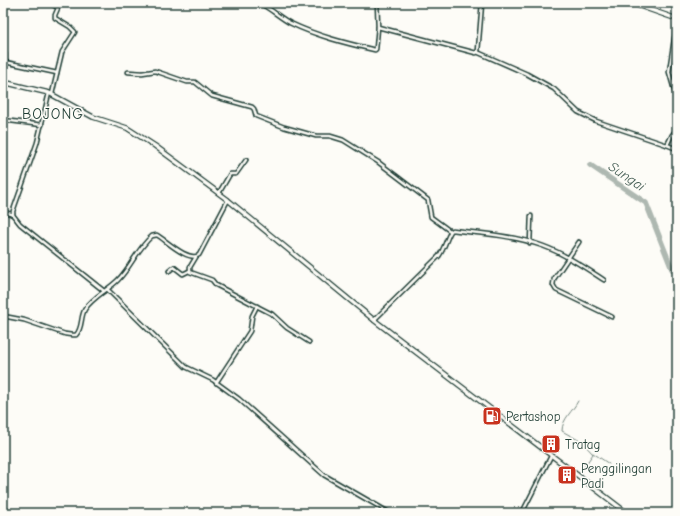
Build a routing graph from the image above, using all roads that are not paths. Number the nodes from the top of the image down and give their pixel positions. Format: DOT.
graph roads {
  1 [pos="50,3"];
  2 [pos="259,3"];
  3 [pos="377,3"];
  4 [pos="482,3"];
  5 [pos="631,3"];
  6 [pos="677,20"];
  7 [pos="378,27"];
  8 [pos="3,52"];
  9 [pos="477,52"];
  10 [pos="5,62"];
  11 [pos="128,72"];
  12 [pos="3,73"];
  13 [pos="57,73"];
  14 [pos="3,82"];
  15 [pos="50,94"];
  16 [pos="677,100"];
  17 [pos="3,120"];
  18 [pos="42,125"];
  19 [pos="677,130"];
  20 [pos="667,145"];
  21 [pos="677,149"];
  22 [pos="246,160"];
  23 [pos="219,193"];
  24 [pos="228,200"];
  25 [pos="3,211"];
  26 [pos="13,215"];
  27 [pos="531,216"];
  28 [pos="450,231"];
  29 [pos="579,242"];
  30 [pos="530,243"];
  31 [pos="196,257"];
  32 [pos="568,257"];
  33 [pos="169,271"];
  34 [pos="189,271"];
  35 [pos="604,280"];
  36 [pos="107,289"];
  37 [pos="104,291"];
  38 [pos="257,306"];
  39 [pos="3,316"];
  40 [pos="612,317"];
  41 [pos="374,320"];
  42 [pos="309,342"];
  43 [pos="216,383"];
  44 [pos="551,456"];
  45 [pos="390,513"];
  46 [pos="522,513"];
  47 [pos="627,513"];
  1 -- 13 [label="street"];
  2 -- 7 [label="street"];
  3 -- 7 [label="street"];
  4 -- 9 [label="street"];
  5 -- 6 [label="street"];
  6 -- 16 [label="street"];
  7 -- 9 [label="street"];
  8 -- 10 [label="street"];
  9 -- 20 [label="street"];
  10 -- 12 [label="street"];
  10 -- 13 [label="street"];
  11 -- 28 [label="street"];
  13 -- 15 [label="street"];
  14 -- 15 [label="street"];
  15 -- 18 [label="street"];
  15 -- 23 [label="street"];
  17 -- 18 [label="street"];
  18 -- 26 [label="street"];
  19 -- 20 [label="street"];
  20 -- 21 [label="street"];
  22 -- 23 [label="street"];
  23 -- 24 [label="street"];
  24 -- 31 [label="street"];
  24 -- 41 [label="street"];
  25 -- 26 [label="street"];
  26 -- 37 [label="street"];
  27 -- 30 [label="street"];
  28 -- 30 [label="street"];
  28 -- 41 [label="street"];
  29 -- 32 [label="street"];
  30 -- 32 [label="street"];
  31 -- 34 [label="street"];
  31 -- 36 [label="street"];
  32 -- 35 [label="street"];
  32 -- 40 [label="street"];
  33 -- 34 [label="street"];
  34 -- 38 [label="street"];
  36 -- 37 [label="street"];
  36 -- 43 [label="street"];
  37 -- 39 [label="street"];
  38 -- 42 [label="street"];
  38 -- 43 [label="street"];
  41 -- 44 [label="street"];
  43 -- 45 [label="street"];
  44 -- 46 [label="street"];
  44 -- 47 [label="street"];
}
